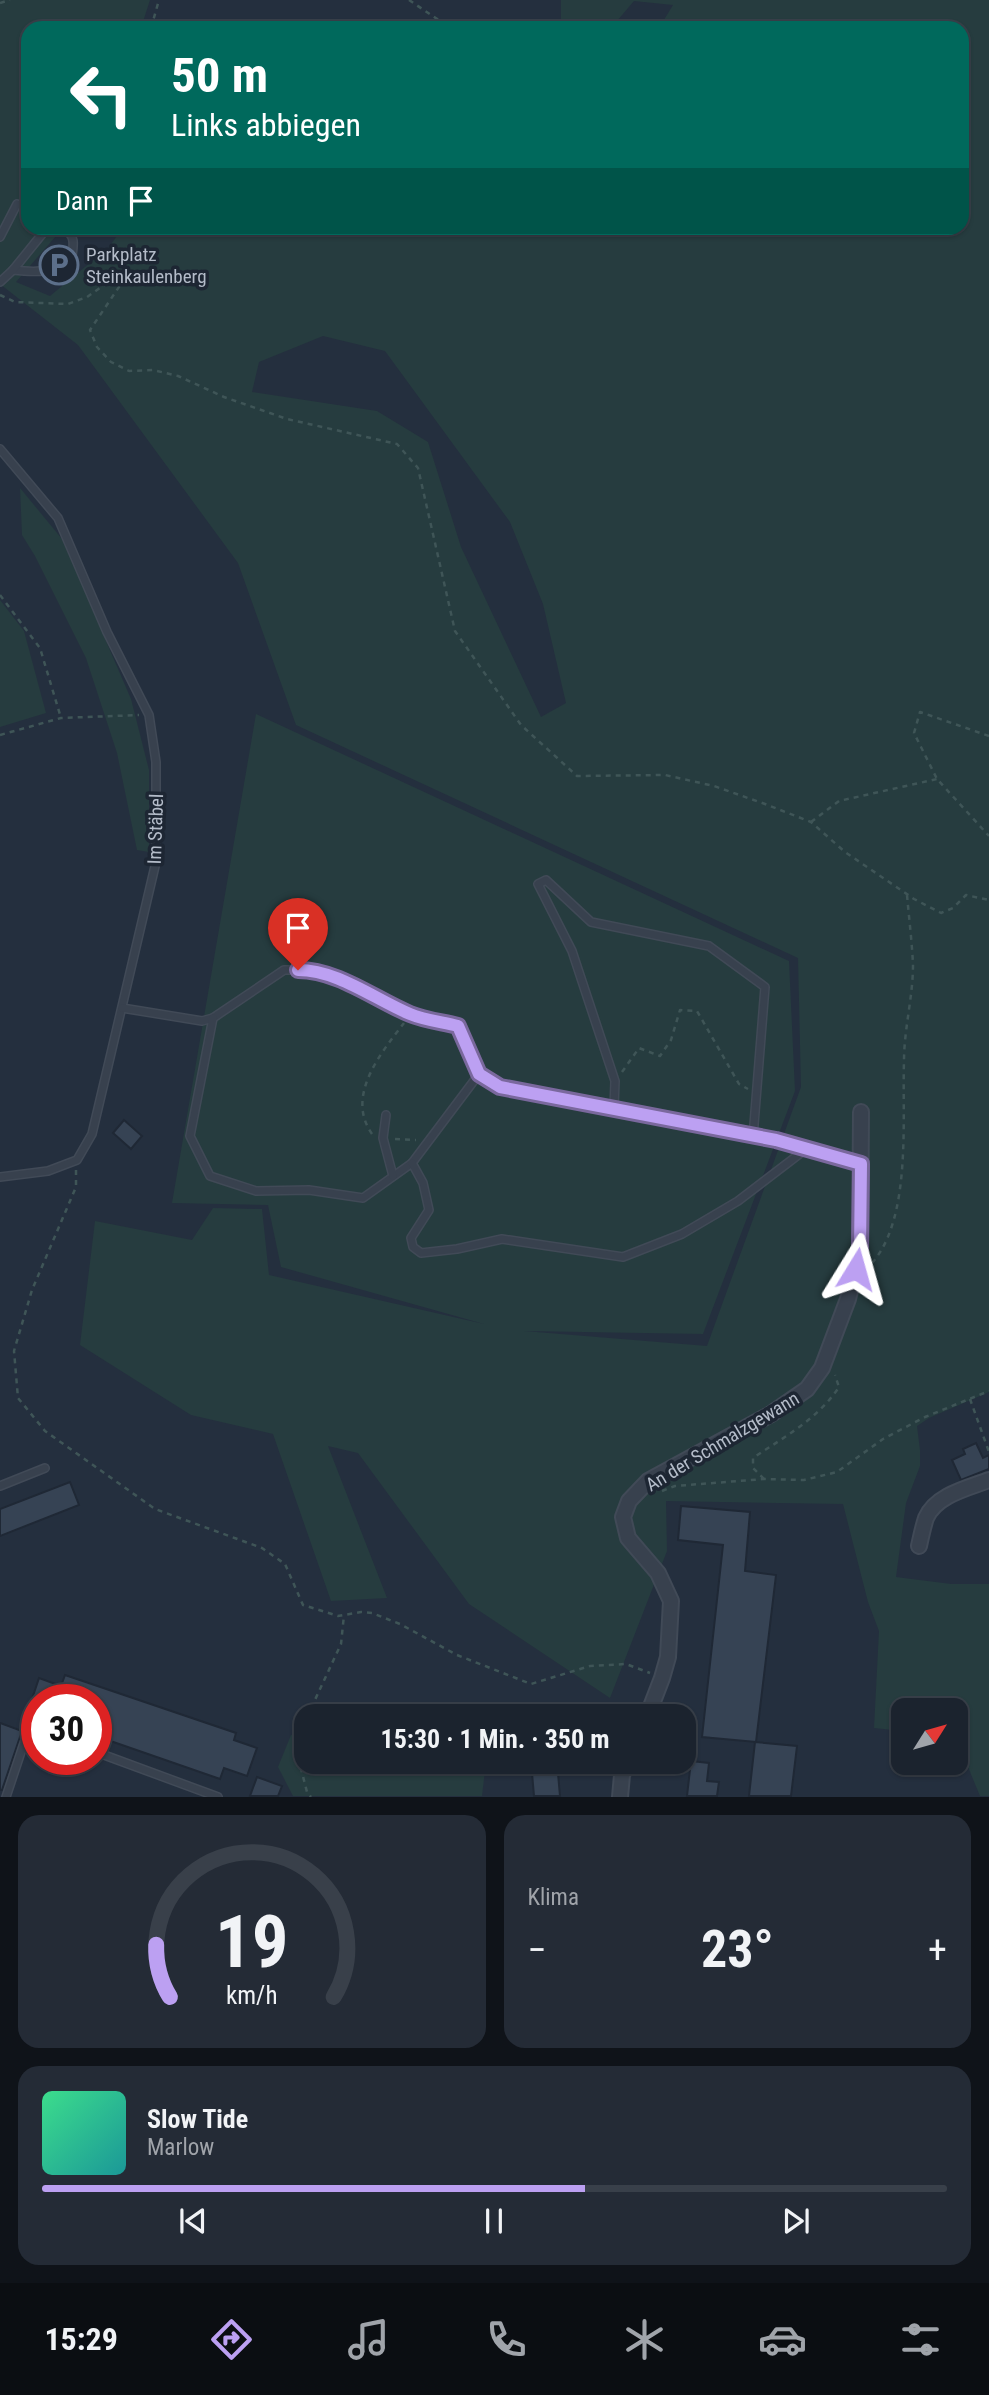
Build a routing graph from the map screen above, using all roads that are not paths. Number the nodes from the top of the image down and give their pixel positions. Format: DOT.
graph roads {
  1 [pos="17,204"];
  2 [pos="41,235"];
  3 [pos="72,235"];
  4 [pos="0,237"];
  5 [pos="13,270"];
  6 [pos="0,282"];
  7 [pos="0,449"];
  8 [pos="122,1008"];
  9 [pos="213,1018"];
  10 [pos="479,1074"];
  11 [pos="614,1108"];
  12 [pos="861,1112"];
  13 [pos="386,1115"];
  14 [pos="752,1137"];
  15 [pos="806,1149"];
  16 [pos="412,1163"];
  17 [pos="861,1164"];
  18 [pos="393,1176"];
  19 [pos="0,1177"];
  20 [pos="45,1468"];
  21 [pos="989,1480"];
  22 [pos="0,1486"];
  23 [pos="919,1546"];
  24 [pos="652,1704"];
  25 [pos="21,1752"];
  26 [pos="112,1758"];
  27 [pos="622,1774"];
  28 [pos="6,1797"];
  29 [pos="218,1797"];
  30 [pos="620,1797"];
  1 -- 4 [label="lane"];
  2 -- 5 [label="lane"];
  3 -- 5 [label="lane"];
  5 -- 6 [label="lane"];
  7 -- 8 [label="lane, Im Stäbel"];
  8 -- 9 [label="lane"];
  8 -- 19 [label="lane, Im Stäbel"];
  9 -- 10 [label="lane"];
  9 -- 18 [label="lane"];
  10 -- 11 [label="lane"];
  10 -- 16 [label="lane"];
  11 -- 14 [label="lane"];
  11 -- 14 [label="lane"];
  12 -- 17 [label="street, An der Schmalzgewann"];
  13 -- 18 [label="lane"];
  14 -- 15 [label="lane"];
  15 -- 16 [label="lane"];
  15 -- 17 [label="lane"];
  16 -- 18 [label="lane"];
  17 -- 24 [label="street, An der Schmalzgewann"];
  20 -- 22 [label="lane"];
  21 -- 23 [label="street"];
  25 -- 28 [label="lane"];
  26 -- 29 [label="lane"];
  27 -- 30 [label="street"];
}
